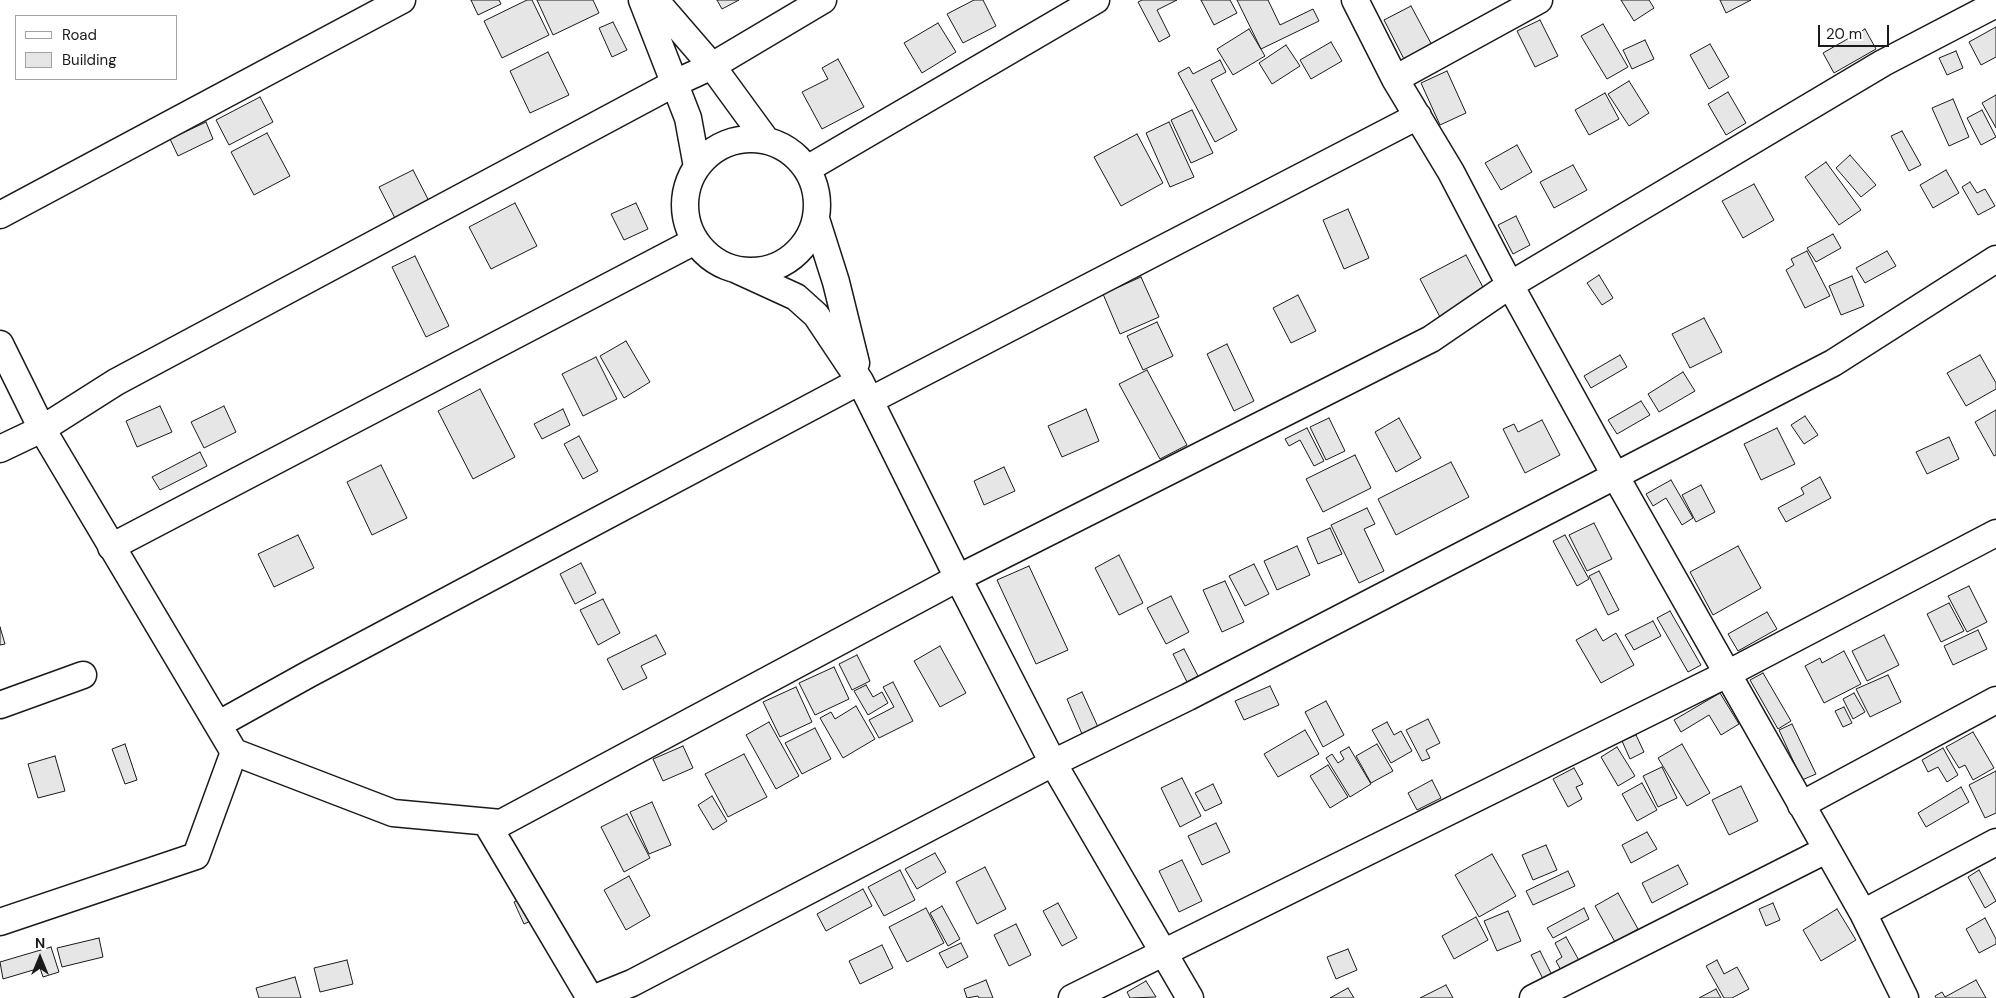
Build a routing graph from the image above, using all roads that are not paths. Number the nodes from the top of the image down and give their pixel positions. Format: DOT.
graph roads {
  1 [pos="402,0"];
  2 [pos="642,0"];
  3 [pos="655,0"];
  4 [pos="823,0"];
  5 [pos="1096,0"];
  6 [pos="1356,0"];
  7 [pos="1539,0"];
  8 [pos="1996,4"];
  9 [pos="712,66"];
  10 [pos="1395,79"];
  11 [pos="674,83"];
  12 [pos="1418,116"];
  13 [pos="766,140"];
  14 [pos="697,167"];
  15 [pos="807,170"];
  16 [pos="0,215"];
  17 [pos="816,220"];
  18 [pos="695,241"];
  19 [pos="1996,260"];
  20 [pos="737,270"];
  21 [pos="1510,285"];
  22 [pos="0,344"];
  23 [pos="866,390"];
  24 [pos="42,429"];
  25 [pos="0,449"];
  26 [pos="1616,477"];
  27 [pos="1996,532"];
  28 [pos="111,547"];
  29 [pos="958,578"];
  30 [pos="1727,674"];
  31 [pos="83,675"];
  32 [pos="1996,700"];
  33 [pos="0,704"];
  34 [pos="219,724"];
  35 [pos="234,752"];
  36 [pos="1053,763"];
  37 [pos="1801,805"];
  38 [pos="501,823"];
  39 [pos="1996,842"];
  40 [pos="1826,850"];
  41 [pos="1862,913"];
  42 [pos="0,922"];
  43 [pos="1164,953"];
  44 [pos="590,998"];
  45 [pos="595,998"];
  46 [pos="1072,998"];
  47 [pos="1190,998"];
  48 [pos="1533,998"];
  49 [pos="1905,998"];
  1 -- 16 [label="street"];
  2 -- 11 [label="street"];
  3 -- 9 [label="street"];
  4 -- 9 [label="street"];
  5 -- 15 [label="street"];
  6 -- 10 [label="street"];
  7 -- 10 [label="street"];
  8 -- 21 [label="street"];
  9 -- 11 [label="street"];
  9 -- 13 [label="street"];
  10 -- 12 [label="street"];
  11 -- 14 [label="street"];
  11 -- 24 [label="street"];
  12 -- 21 [label="street"];
  12 -- 23 [label="street"];
  13 -- 14 [label="street"];
  13 -- 15 [label="street"];
  14 -- 18 [label="street"];
  15 -- 17 [label="street"];
  17 -- 20 [label="street"];
  17 -- 23 [label="street"];
  18 -- 20 [label="street"];
  18 -- 28 [label="street"];
  19 -- 26 [label="street"];
  20 -- 23 [label="street"];
  21 -- 26 [label="street"];
  21 -- 29 [label="street"];
  22 -- 24 [label="street"];
  23 -- 29 [label="street"];
  23 -- 34 [label="street"];
  24 -- 25 [label="street"];
  24 -- 28 [label="street"];
  26 -- 30 [label="street"];
  26 -- 36 [label="street"];
  27 -- 30 [label="street"];
  28 -- 34 [label="street"];
  29 -- 36 [label="street"];
  29 -- 38 [label="street"];
  30 -- 37 [label="street"];
  30 -- 43 [label="street"];
  31 -- 33 [label="street"];
  32 -- 37 [label="street"];
  34 -- 35 [label="street"];
  35 -- 38 [label="street"];
  35 -- 42 [label="street"];
  36 -- 43 [label="street"];
  36 -- 45 [label="street"];
  37 -- 40 [label="street"];
  38 -- 44 [label="street"];
  39 -- 41 [label="street"];
  40 -- 41 [label="street"];
  40 -- 48 [label="street"];
  41 -- 49 [label="street"];
  43 -- 46 [label="street"];
  43 -- 47 [label="street"];
}
